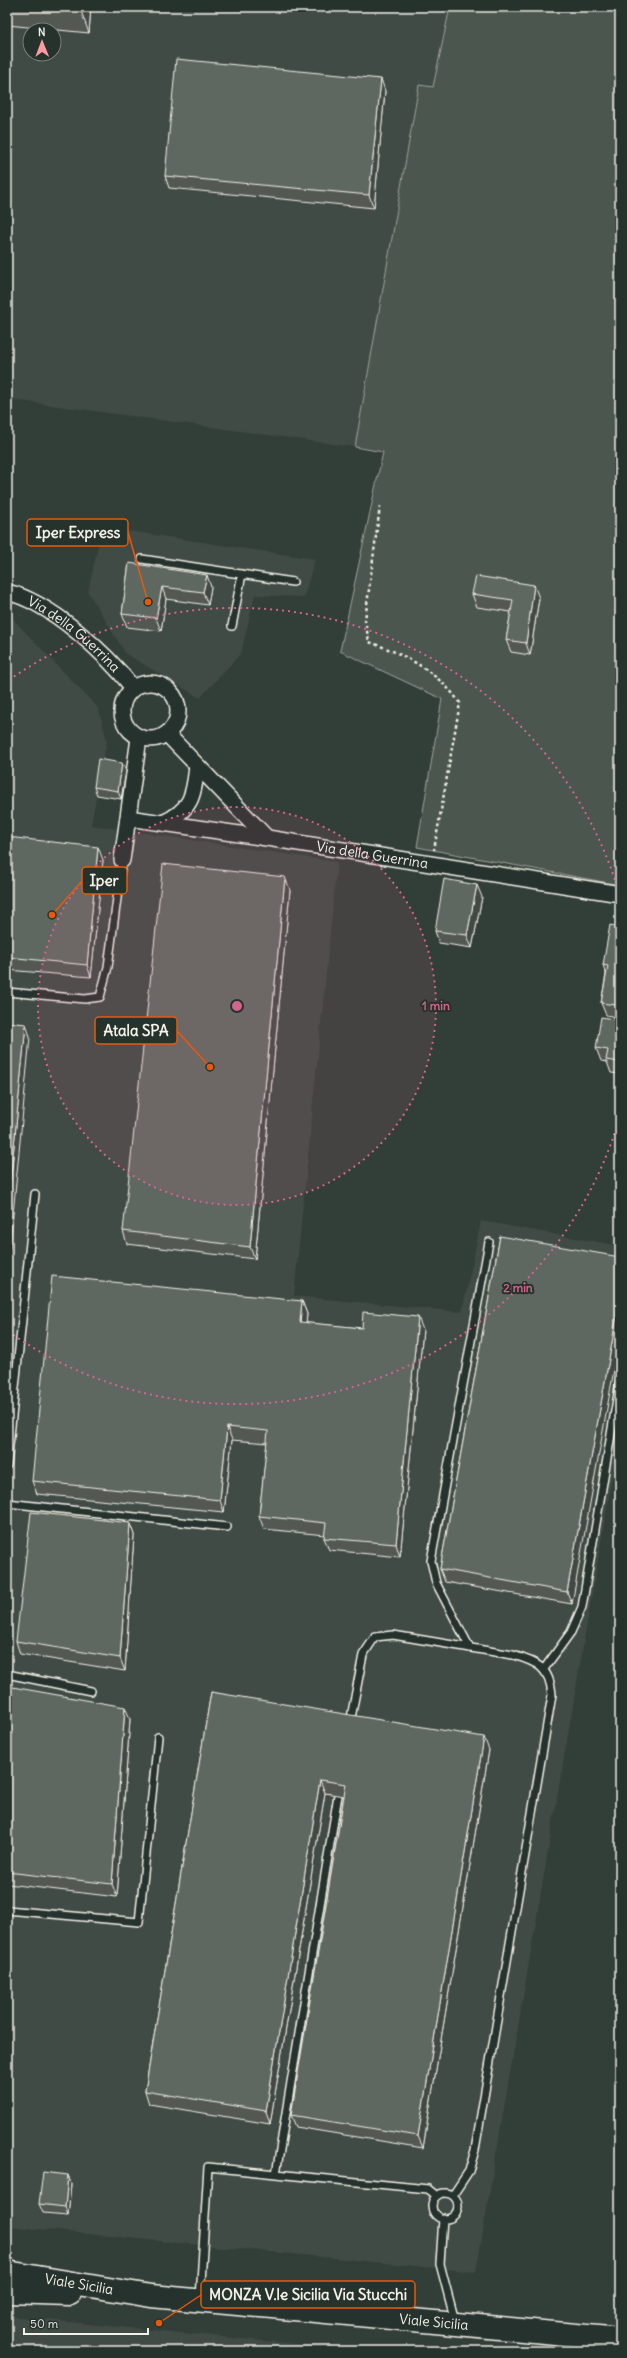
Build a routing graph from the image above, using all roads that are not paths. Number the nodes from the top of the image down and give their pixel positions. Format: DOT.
graph roads {
  1 [pos="142,559"];
  2 [pos="242,574"];
  3 [pos="293,582"];
  4 [pos="7,592"];
  5 [pos="232,626"];
  6 [pos="133,688"];
  7 [pos="167,734"];
  8 [pos="139,738"];
  9 [pos="197,766"];
  10 [pos="128,818"];
  11 [pos="163,823"];
  12 [pos="267,838"];
  13 [pos="122,860"];
  14 [pos="620,894"];
  15 [pos="7,992"];
  16 [pos="35,1194"];
  17 [pos="489,1242"];
  18 [pos="620,1381"];
  19 [pos="7,1465"];
  20 [pos="7,1503"];
  21 [pos="227,1527"];
  22 [pos="470,1648"];
  23 [pos="544,1669"];
  24 [pos="7,1674"];
  25 [pos="91,1691"];
  26 [pos="349,1727"];
  27 [pos="158,1737"];
  28 [pos="338,1795"];
  29 [pos="7,1910"];
  30 [pos="276,2174"];
  31 [pos="437,2196"];
  32 [pos="453,2196"];
  33 [pos="443,2218"];
  34 [pos="7,2272"];
  35 [pos="7,2292"];
  36 [pos="151,2296"];
  37 [pos="200,2301"];
  38 [pos="456,2324"];
  39 [pos="620,2338"];
  1 -- 2 [label="lane"];
  2 -- 3 [label="lane"];
  2 -- 5 [label="lane"];
  4 -- 6 [label="street, Via della Guerrina"];
  6 -- 7 [label="street"];
  6 -- 8 [label="street"];
  7 -- 8 [label="street"];
  7 -- 9 [label="street"];
  8 -- 10 [label="street"];
  9 -- 11 [label="street"];
  9 -- 12 [label="street"];
  10 -- 11 [label="street, Via della Guerrina"];
  10 -- 13 [label="street"];
  11 -- 12 [label="street, Via della Guerrina"];
  12 -- 14 [label="street, Via della Guerrina"];
  13 -- 15 [label="lane"];
  16 -- 19 [label="lane"];
  17 -- 22 [label="lane"];
  18 -- 23 [label="lane"];
  20 -- 21 [label="lane"];
  22 -- 23 [label="lane"];
  22 -- 26 [label="lane"];
  23 -- 32 [label="lane"];
  24 -- 25 [label="lane"];
  27 -- 29 [label="lane"];
  28 -- 30 [label="lane"];
  30 -- 31 [label="lane"];
  30 -- 37 [label="lane"];
  31 -- 32 [label="lane"];
  31 -- 33 [label="lane"];
  32 -- 33 [label="lane"];
  33 -- 38 [label="lane"];
  34 -- 36 [label="main road, Viale Sicilia"];
  35 -- 36 [label="main road, Viale Sicilia"];
  36 -- 37 [label="main road, Viale Sicilia"];
  37 -- 38 [label="main road, Viale Sicilia"];
  38 -- 39 [label="main road, Viale Sicilia"];
}
